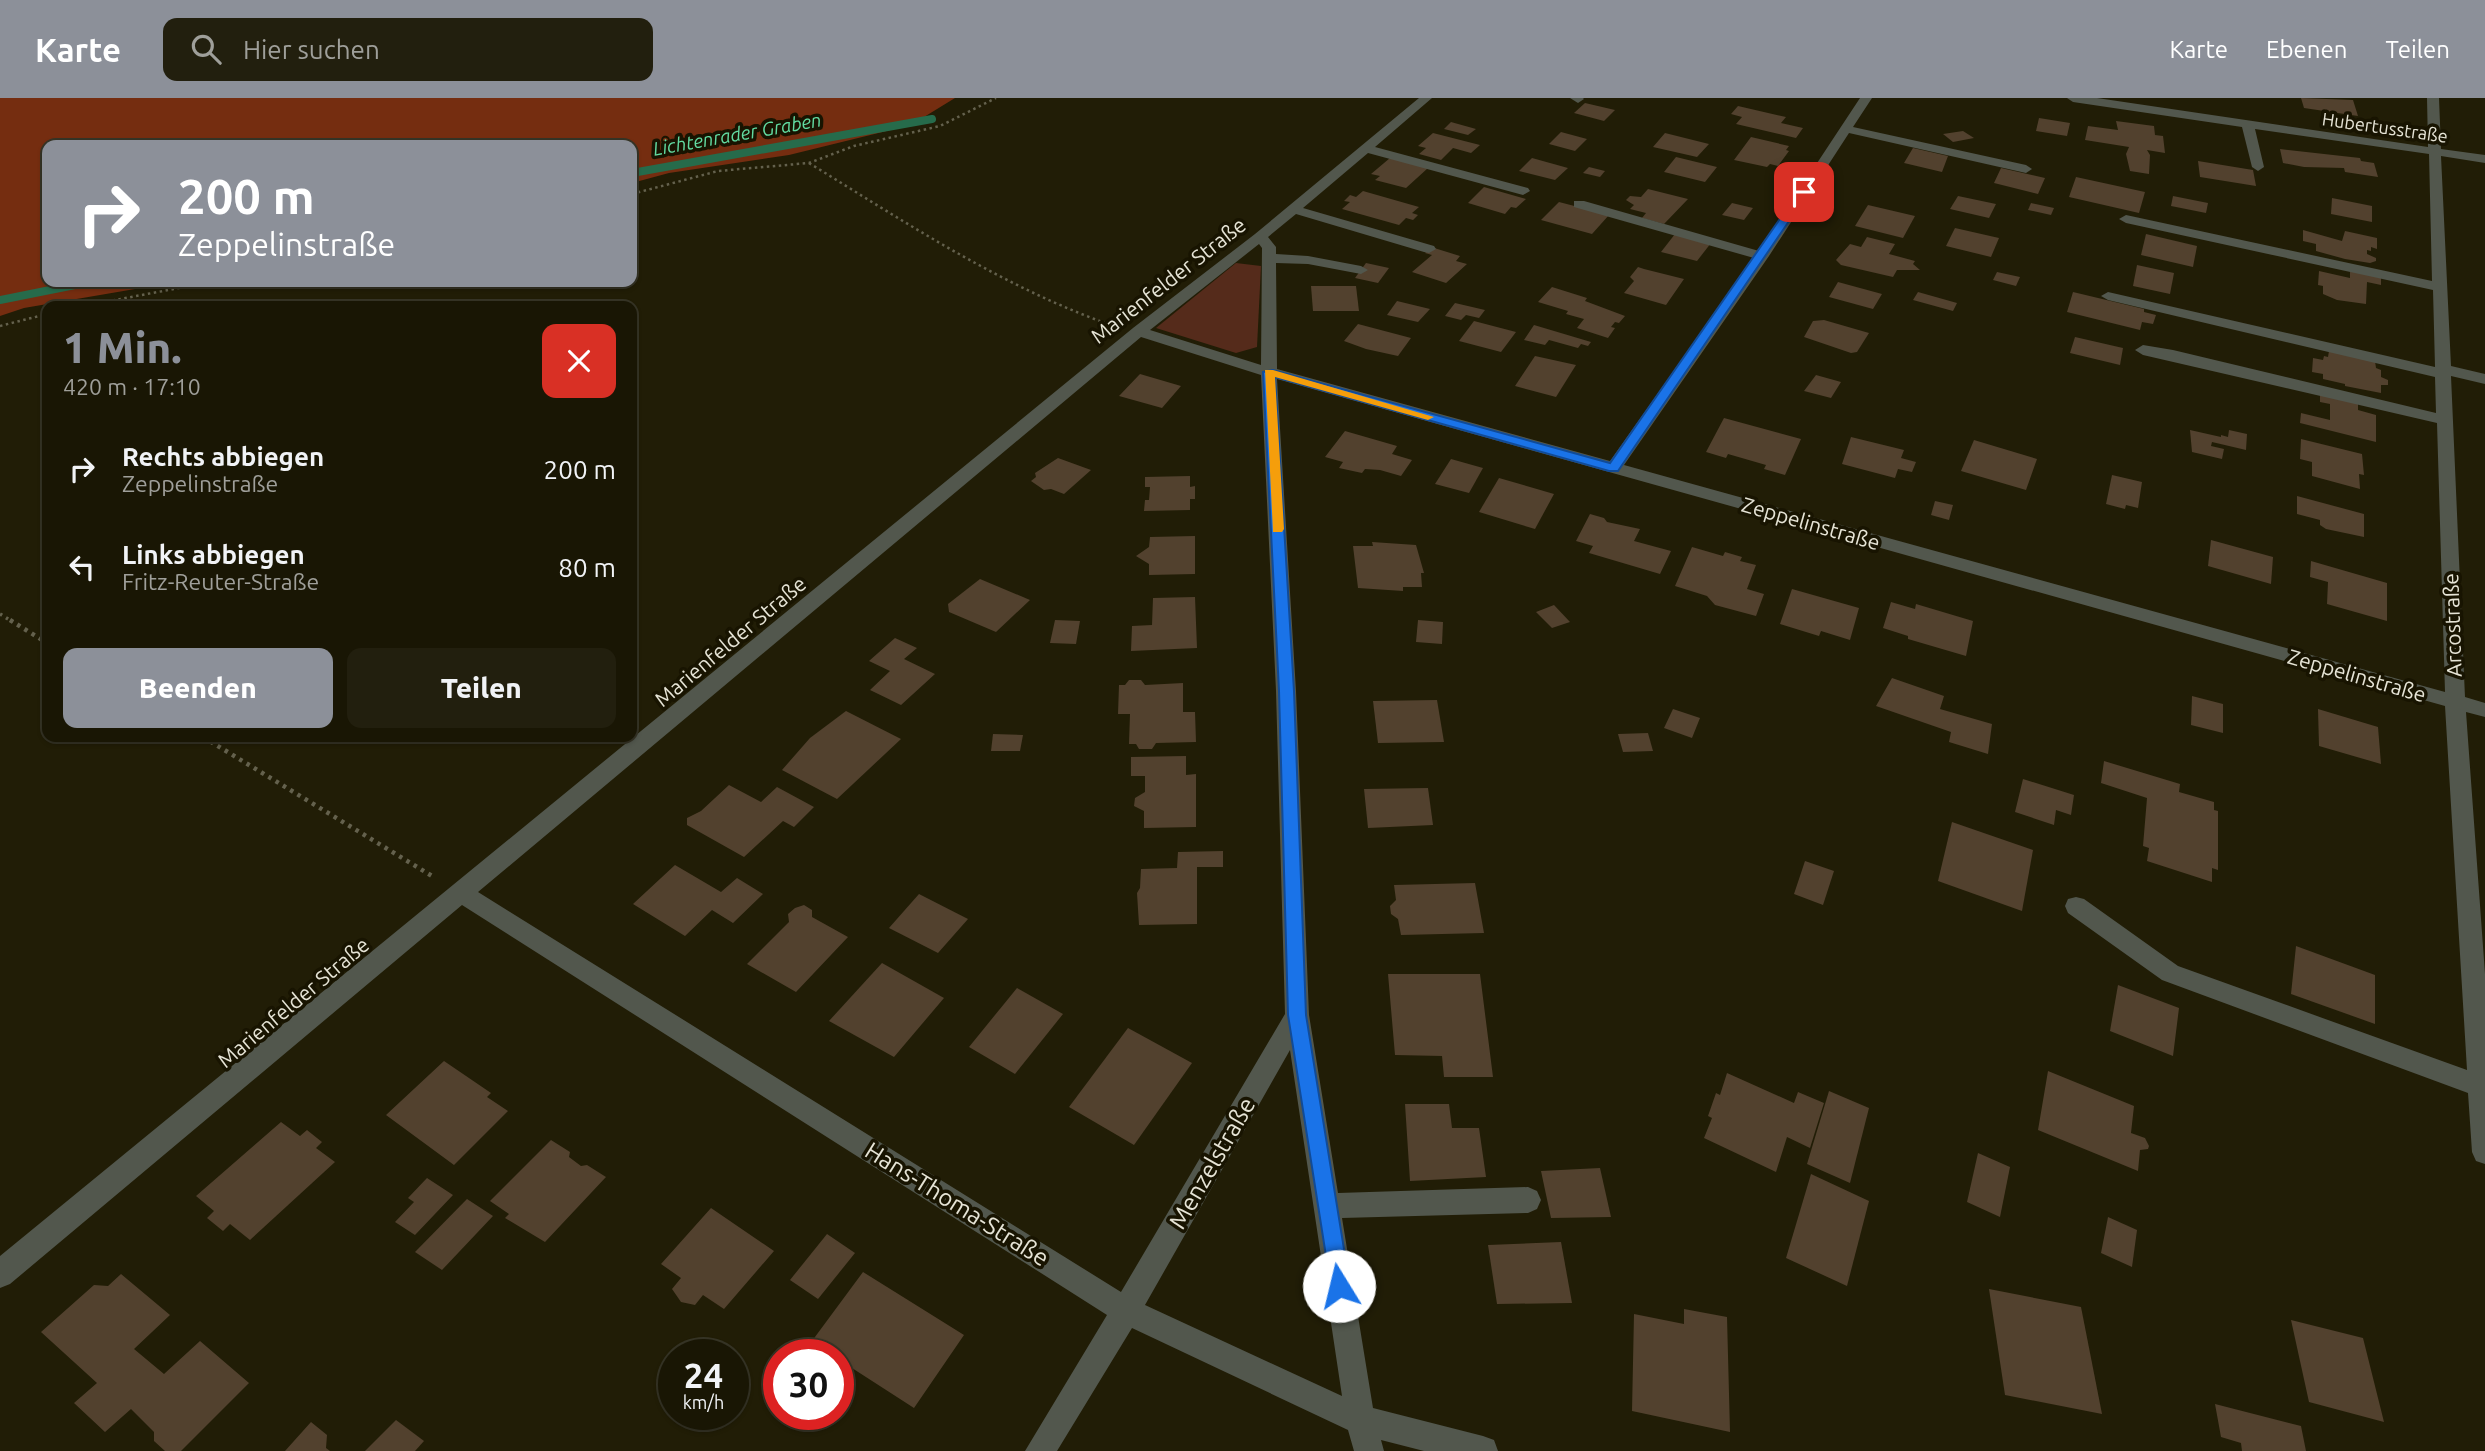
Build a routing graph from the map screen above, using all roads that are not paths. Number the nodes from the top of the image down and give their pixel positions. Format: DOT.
graph roads {
  1 [pos="1426,98"];
  2 [pos="1866,98"];
  3 [pos="2073,98"];
  4 [pos="2433,98"];
  5 [pos="2248,124"];
  6 [pos="1846,129"];
  7 [pos="1365,148"];
  8 [pos="2434,152"];
  9 [pos="2485,159"];
  10 [pos="2258,167"];
  11 [pos="2026,169"];
  12 [pos="1523,191"];
  13 [pos="1579,204"];
  14 [pos="1293,209"];
  15 [pos="2126,219"];
  16 [pos="1260,237"];
  17 [pos="1429,249"];
  18 [pos="1762,256"];
  19 [pos="1269,258"];
  20 [pos="1361,270"];
  21 [pos="2440,287"];
  22 [pos="2108,296"];
  23 [pos="1137,332"];
  24 [pos="2143,350"];
  25 [pos="2443,371"];
  26 [pos="1269,372"];
  27 [pos="2485,379"];
  28 [pos="2445,420"];
  29 [pos="1614,468"];
  30 [pos="2455,702"];
  31 [pos="2485,710"];
  32 [pos="461,893"];
  33 [pos="2076,906"];
  34 [pos="1297,1015"];
  35 [pos="2481,1086"];
  36 [pos="2485,1152"];
  37 [pos="1528,1200"];
  38 [pos="1327,1206"];
  39 [pos="0,1274"];
  40 [pos="1126,1311"];
  41 [pos="1360,1420"];
  42 [pos="1040,1451"];
  43 [pos="1368,1451"];
  44 [pos="1483,1451"];
  1 -- 7 [label="street, Marienfelder Straße"];
  2 -- 6 [label="street"];
  3 -- 5 [label="street, Hubertusstraße"];
  4 -- 8 [label="street, Arcostraße"];
  5 -- 8 [label="street, Hubertusstraße"];
  5 -- 10 [label="street"];
  6 -- 11 [label="street"];
  6 -- 18 [label="street"];
  7 -- 12 [label="street"];
  7 -- 14 [label="street, Marienfelder Straße"];
  8 -- 9 [label="street, Hubertusstraße"];
  8 -- 21 [label="street, Arcostraße"];
  13 -- 18 [label="street"];
  14 -- 16 [label="street, Marienfelder Straße"];
  14 -- 17 [label="street"];
  15 -- 21 [label="street"];
  16 -- 19 [label="street"];
  16 -- 23 [label="street, Marienfelder Straße"];
  18 -- 29 [label="street"];
  19 -- 20 [label="street"];
  19 -- 26 [label="street"];
  21 -- 25 [label="street, Arcostraße"];
  22 -- 25 [label="street"];
  23 -- 26 [label="street, Zeppelinstraße"];
  23 -- 32 [label="street, Marienfelder Straße"];
  24 -- 28 [label="street"];
  25 -- 27 [label="street"];
  25 -- 28 [label="street, Arcostraße"];
  26 -- 29 [label="street, Zeppelinstraße"];
  26 -- 34 [label="street"];
  28 -- 30 [label="street, Arcostraße"];
  29 -- 30 [label="street, Zeppelinstraße"];
  30 -- 31 [label="street, Zeppelinstraße"];
  30 -- 35 [label="street, Arcostraße"];
  32 -- 39 [label="street, Marienfelder Straße"];
  32 -- 40 [label="street, Hans-Thoma-Straße"];
  33 -- 35 [label="street"];
  34 -- 38 [label="street"];
  34 -- 40 [label="street, Menzelstraße"];
  35 -- 36 [label="street, Arcostraße"];
  37 -- 38 [label="street"];
  38 -- 41 [label="street"];
  40 -- 41 [label="street, Hans-Thoma-Straße"];
  40 -- 42 [label="street, Menzelstraße"];
  41 -- 43 [label="street"];
  41 -- 44 [label="street, Hans-Thoma-Straße"];
}
